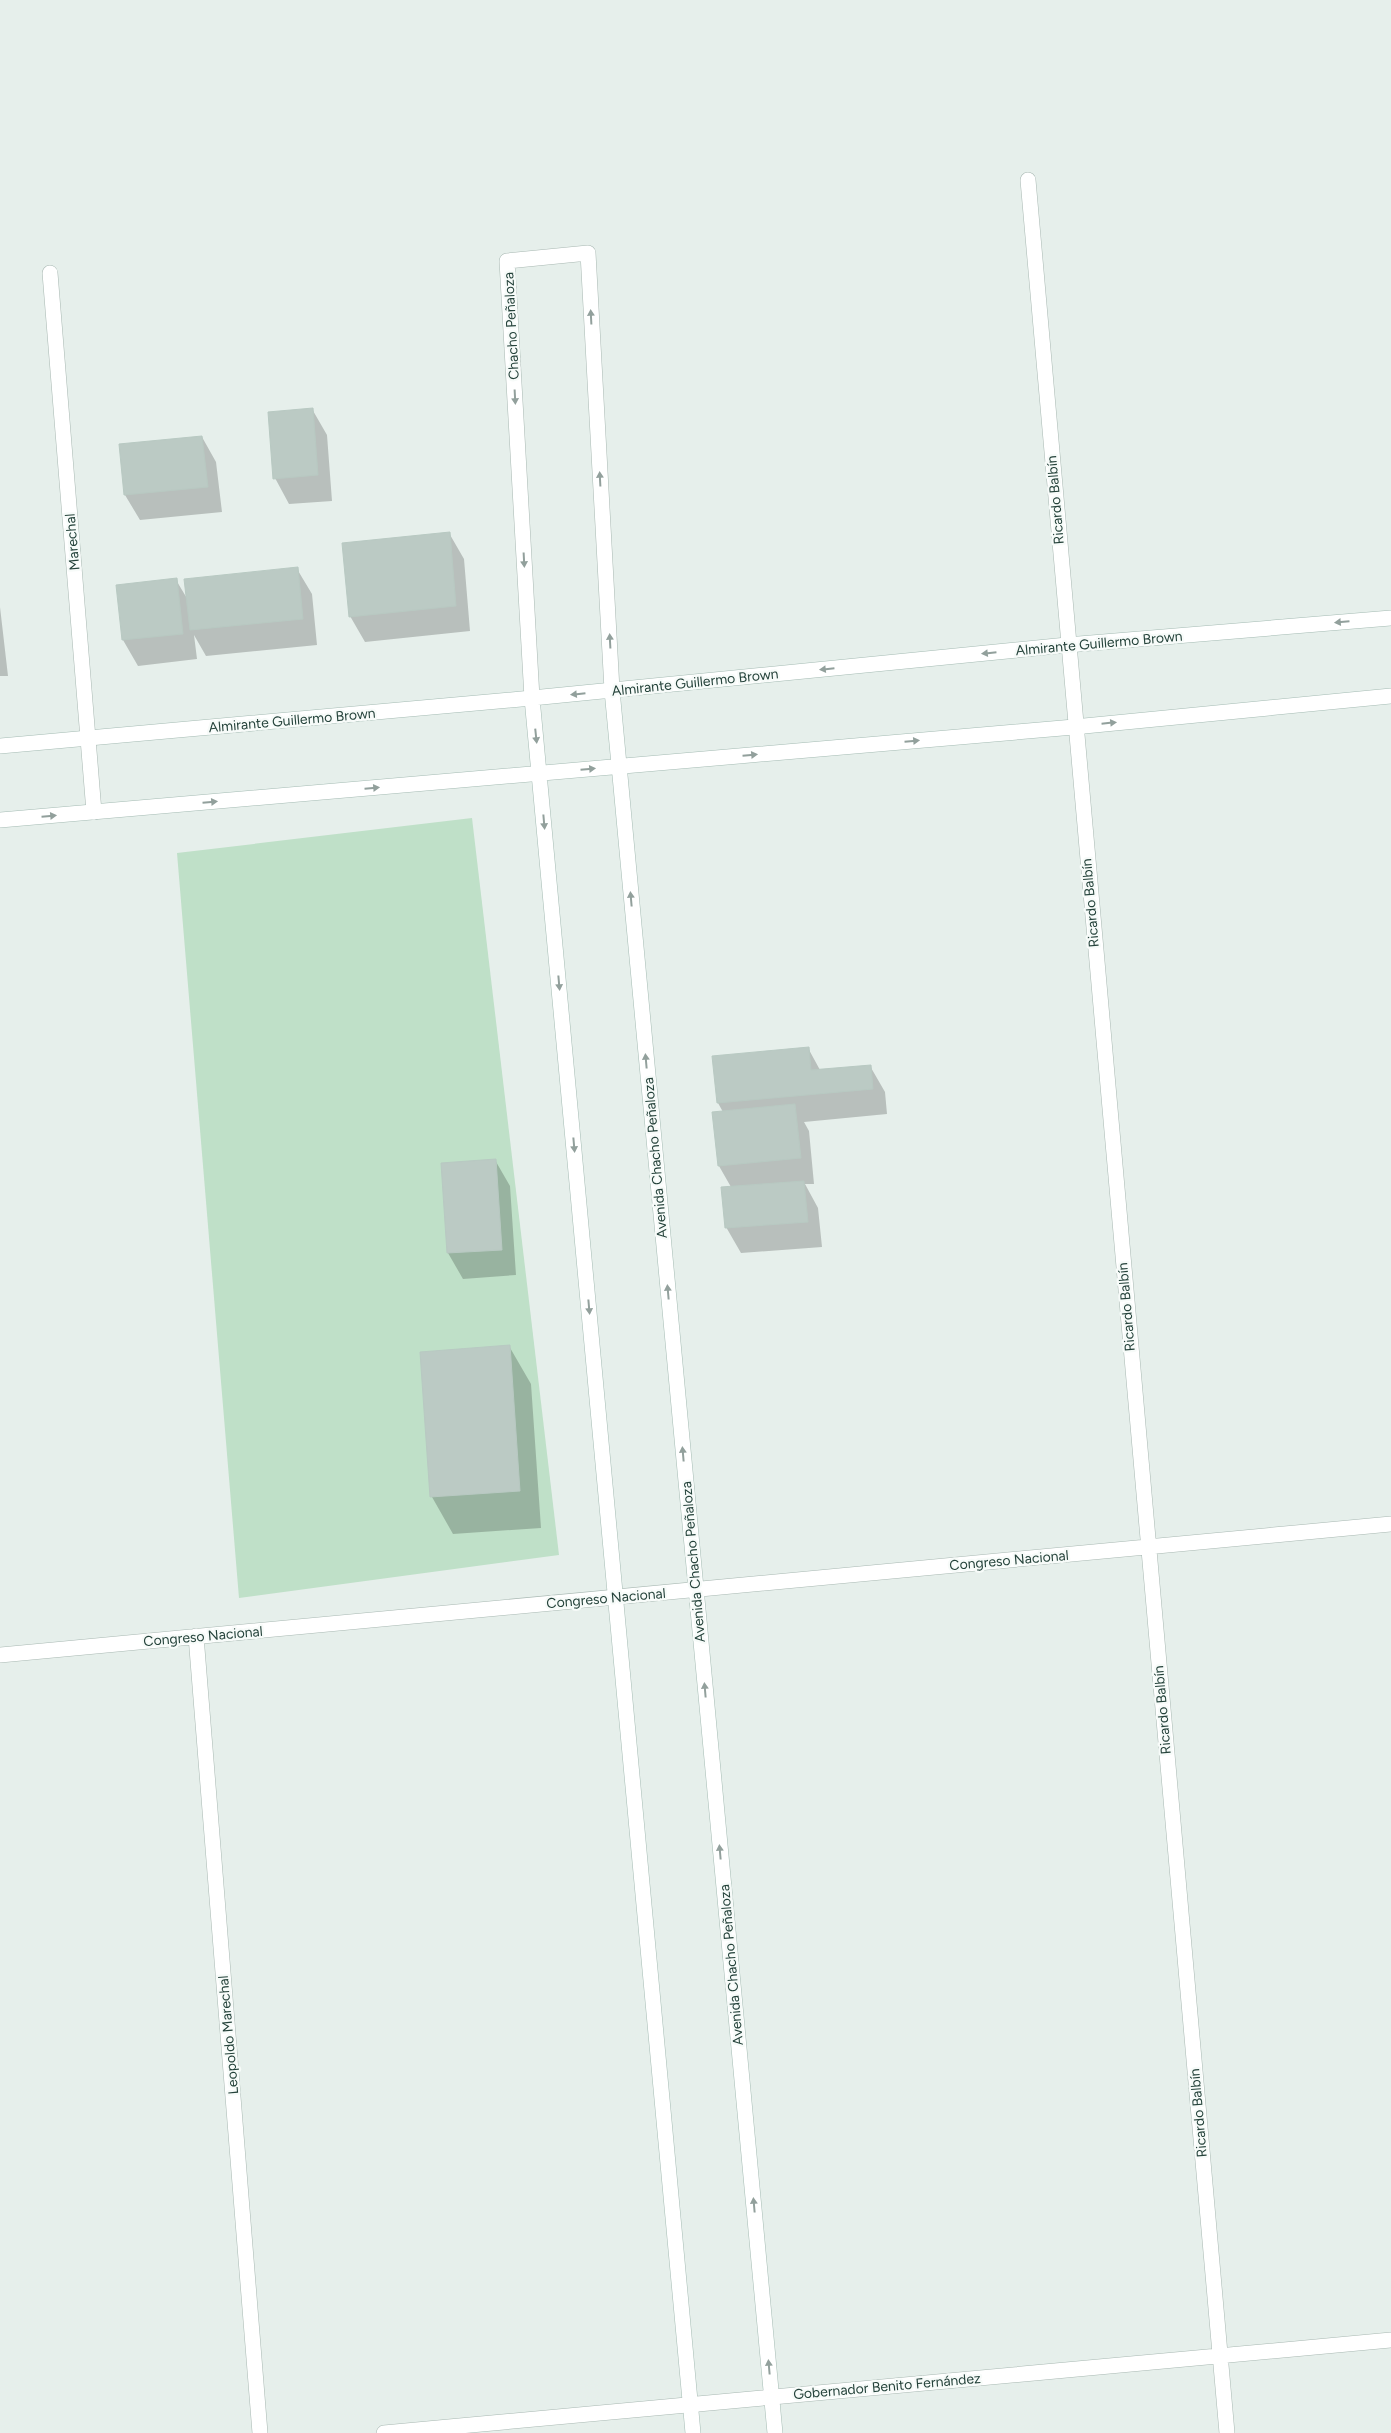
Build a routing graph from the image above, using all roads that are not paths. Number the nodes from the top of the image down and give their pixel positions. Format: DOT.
graph roads {
  1 [pos="1028,180"];
  2 [pos="50,273"];
  3 [pos="1391,618"];
  4 [pos="1067,645"];
  5 [pos="612,690"];
  6 [pos="1391,696"];
  7 [pos="532,698"];
  8 [pos="1074,727"];
  9 [pos="87,740"];
  10 [pos="0,746"];
  11 [pos="619,766"];
  12 [pos="540,773"];
  13 [pos="94,812"];
  14 [pos="0,820"];
  15 [pos="1391,1524"];
  16 [pos="1148,1547"];
  17 [pos="696,1590"];
  18 [pos="616,1597"];
  19 [pos="196,1636"];
  20 [pos="0,1655"];
  21 [pos="1391,2340"];
  22 [pos="1220,2356"];
  23 [pos="772,2397"];
  24 [pos="691,2405"];
  25 [pos="260,2433"];
  26 [pos="384,2433"];
  27 [pos="693,2433"];
  28 [pos="775,2433"];
  29 [pos="1227,2433"];
  1 -- 4 [label="street, Ricardo Balbín"];
  2 -- 9 [label="street, Marechal"];
  3 -- 4 [label="street, Almirante Guillermo Brown, one-way"];
  4 -- 5 [label="street, Almirante Guillermo Brown, one-way"];
  4 -- 8 [label="street, Ricardo Balbín"];
  5 -- 7 [label="street, Almirante Guillermo Brown, one-way"];
  5 -- 7 [label="street, Chacho Peñaloza, one-way"];
  5 -- 11 [label="street, Avenida Chacho Peñaloza"];
  8 -- 6 [label="street, one-way"];
  7 -- 9 [label="street, Almirante Guillermo Brown"];
  7 -- 12 [label="street, one-way"];
  11 -- 8 [label="street, one-way"];
  8 -- 16 [label="street, Ricardo Balbín"];
  9 -- 10 [label="street, Almirante Guillermo Brown"];
  9 -- 13 [label="street, Marechal"];
  12 -- 11 [label="street, one-way"];
  17 -- 11 [label="street, Avenida Chacho Peñaloza, one-way"];
  13 -- 12 [label="street, one-way"];
  12 -- 18 [label="street, one-way"];
  14 -- 13 [label="street, one-way"];
  15 -- 16 [label="street, Congreso Nacional"];
  16 -- 17 [label="street, Congreso Nacional"];
  16 -- 22 [label="street, Ricardo Balbín"];
  17 -- 18 [label="street, Congreso Nacional"];
  23 -- 17 [label="street, Avenida Chacho Peñaloza, one-way"];
  18 -- 19 [label="street, Congreso Nacional"];
  18 -- 24 [label="street"];
  19 -- 20 [label="street, Congreso Nacional"];
  19 -- 25 [label="street, Leopoldo Marechal"];
  21 -- 22 [label="street, Gobernador Benito Fernández"];
  22 -- 23 [label="street, Gobernador Benito Fernández"];
  22 -- 29 [label="street, Ricardo Balbín"];
  23 -- 24 [label="street, Gobernador Benito Fernández"];
  23 -- 28 [label="street, Avenida Chacho Peñaloza"];
  24 -- 26 [label="street, Gobernador Benito Fernández"];
  24 -- 27 [label="street"];
}
